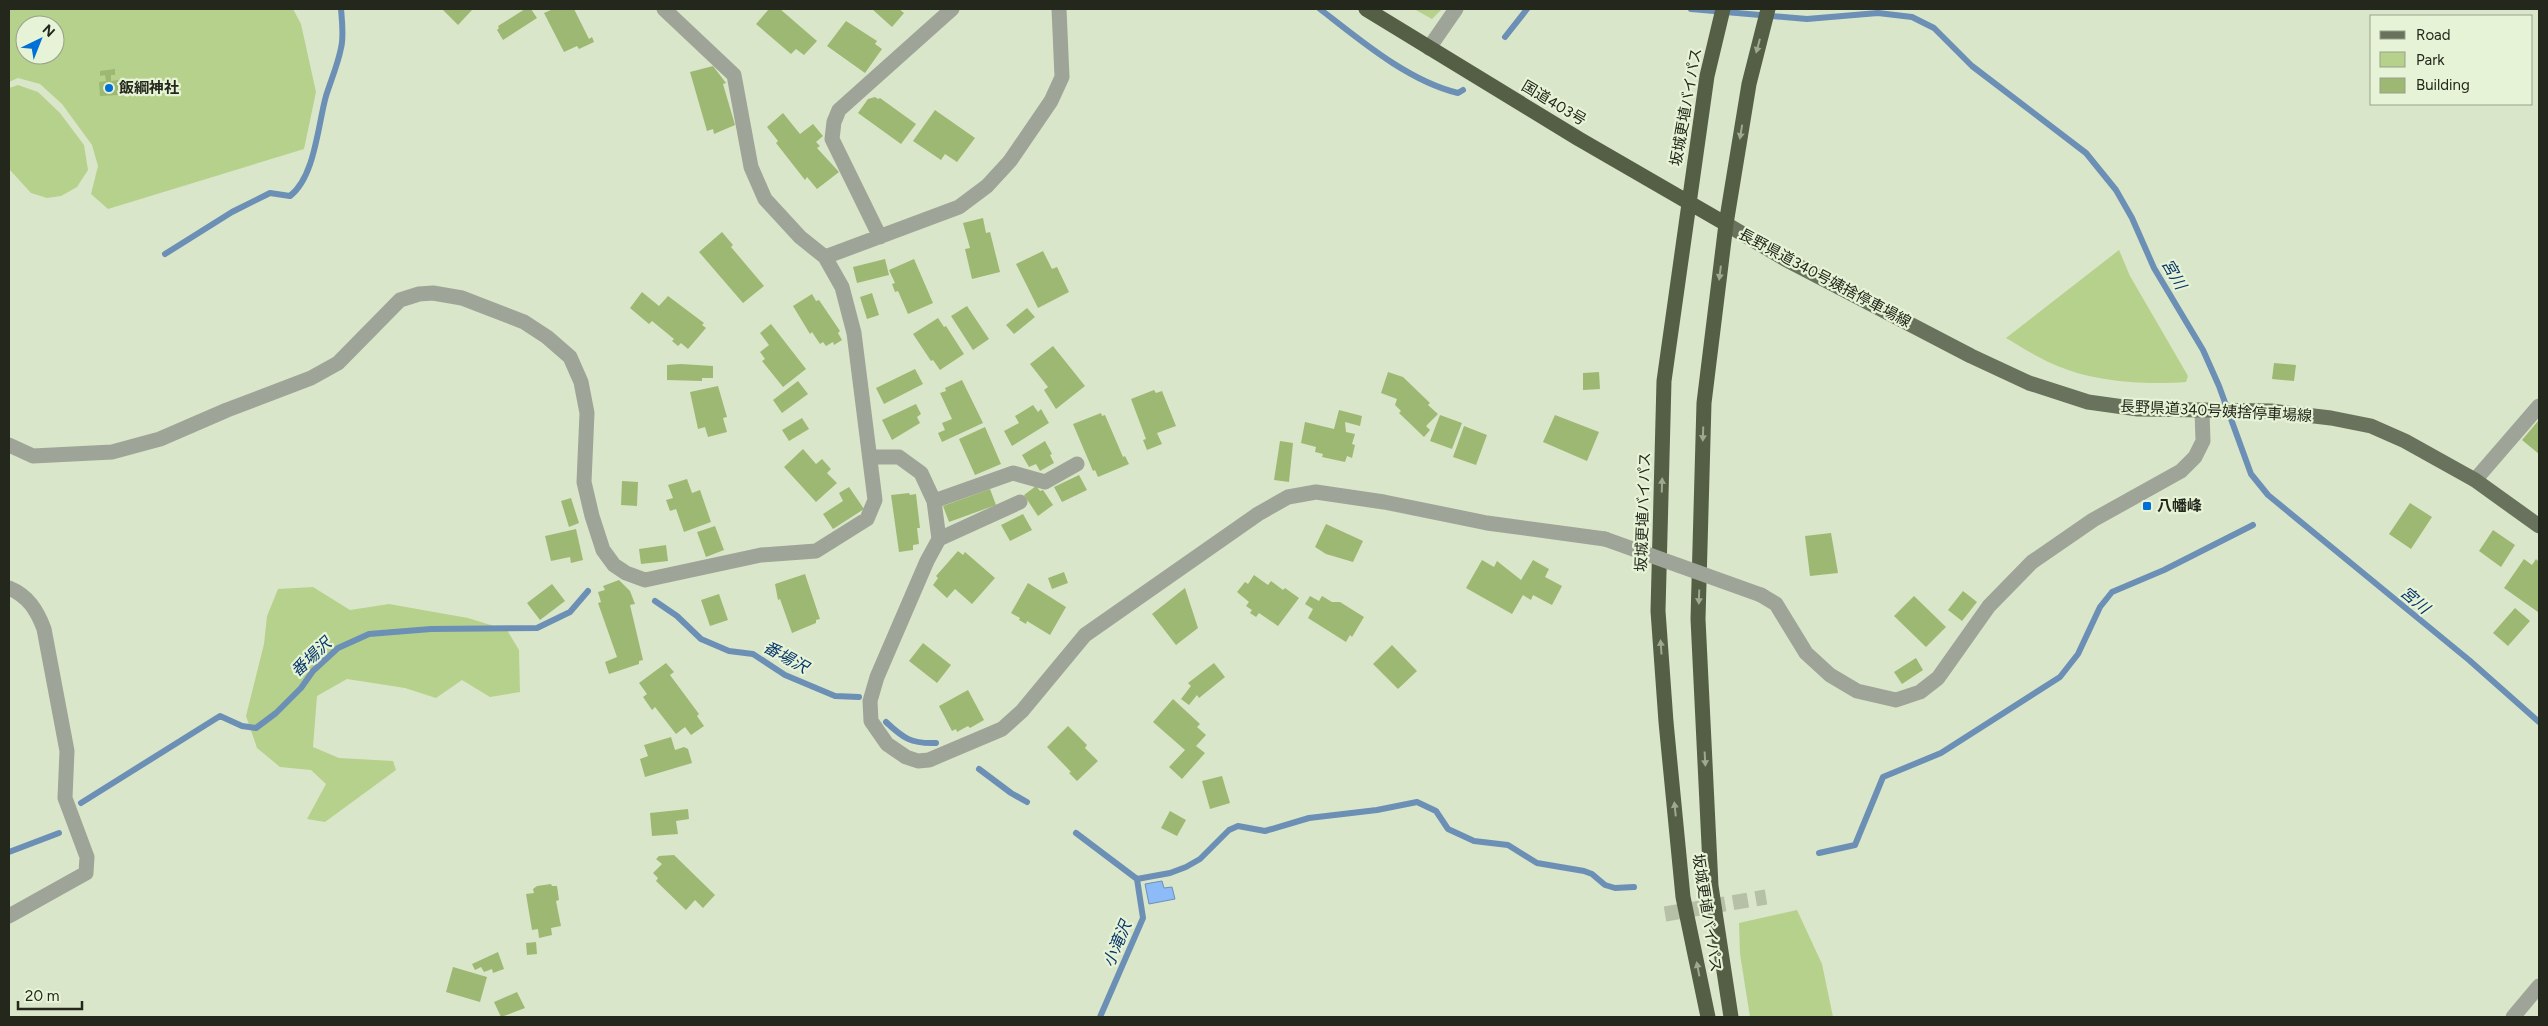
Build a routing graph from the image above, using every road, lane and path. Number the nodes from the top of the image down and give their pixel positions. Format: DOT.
graph roads {
  1 [pos="664,9"];
  2 [pos="952,9"];
  3 [pos="1059,9"];
  4 [pos="1366,9"];
  5 [pos="1456,9"];
  6 [pos="1723,9"];
  7 [pos="1768,9"];
  8 [pos="1429,48"];
  9 [pos="1688,203"];
  10 [pos="1726,224"];
  11 [pos="880,236"];
  12 [pos="825,257"];
  13 [pos="2539,406"];
  14 [pos="2208,411"];
  15 [pos="9,445"];
  16 [pos="870,457"];
  17 [pos="1077,464"];
  18 [pos="2475,480"];
  19 [pos="934,501"];
  20 [pos="1020,502"];
  21 [pos="2539,526"];
  22 [pos="939,539"];
  23 [pos="9,588"];
  24 [pos="9,916"];
  25 [pos="2539,986"];
  26 [pos="1708,1017"];
  27 [pos="1730,1017"];
  28 [pos="2513,1017"];
  1 -- 12 [label="street"];
  2 -- 11 [label="street"];
  3 -- 11 [label="street"];
  4 -- 8 [label="highway, 国道403号"];
  5 -- 8 [label="street"];
  6 -- 9 [label="highway, 坂城更埴バイパス"];
  7 -- 10 [label="highway, 坂城更埴バイパス, one-way"];
  8 -- 9 [label="highway, 国道403号"];
  9 -- 10 [label="highway, 国道403号"];
  26 -- 9 [label="highway, 坂城更埴バイパス, one-way"];
  10 -- 14 [label="main road, 長野県道340号姨捨停車場線"];
  10 -- 27 [label="highway, 坂城更埴バイパス, one-way"];
  11 -- 12 [label="street"];
  12 -- 16 [label="street"];
  13 -- 18 [label="street"];
  14 -- 18 [label="main road, 長野県道340号姨捨停車場線"];
  14 -- 22 [label="street, bridge"];
  15 -- 16 [label="street"];
  16 -- 19 [label="street"];
  17 -- 19 [label="street"];
  18 -- 21 [label="main road, 長野県道340号姨捨停車場線"];
  19 -- 22 [label="street"];
  20 -- 22 [label="street"];
  23 -- 24 [label="street"];
  25 -- 28 [label="street"];
}
